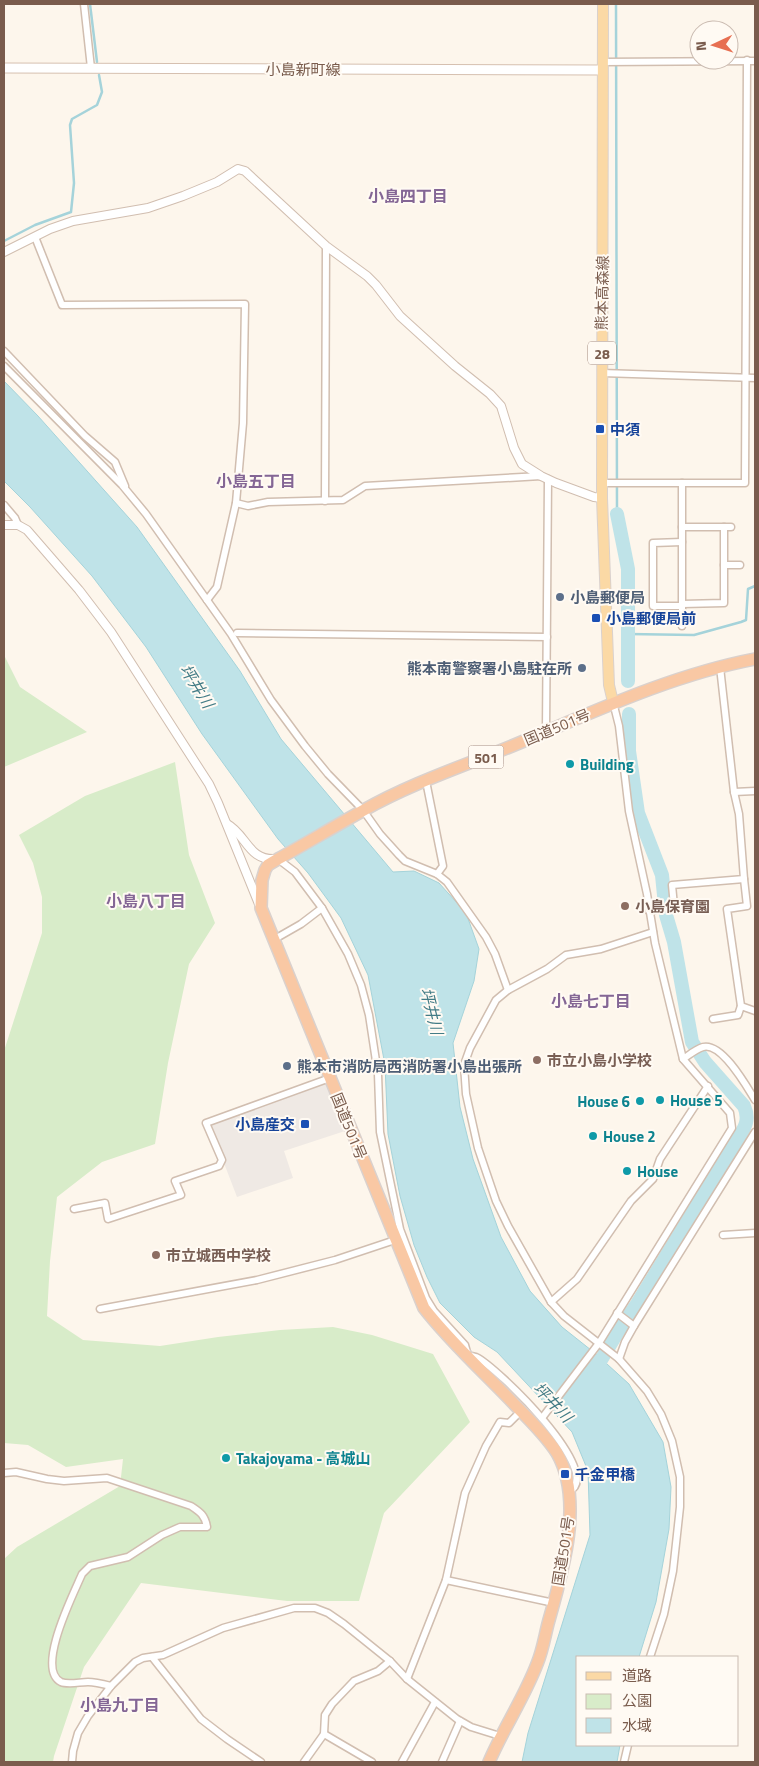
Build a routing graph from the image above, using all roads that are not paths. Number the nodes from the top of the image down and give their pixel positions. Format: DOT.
graph roads {
  1 [pos="84,4"];
  2 [pos="603,4"];
  3 [pos="747,60"];
  4 [pos="755,60"];
  5 [pos="602,66"];
  6 [pos="4,68"];
  7 [pos="91,68"];
  8 [pos="35,237"];
  9 [pos="326,246"];
  10 [pos="4,252"];
  11 [pos="4,351"];
  12 [pos="4,366"];
  13 [pos="602,373"];
  14 [pos="744,378"];
  15 [pos="755,378"];
  16 [pos="544,478"];
  17 [pos="602,482"];
  18 [pos="682,483"];
  19 [pos="127,492"];
  20 [pos="602,498"];
  21 [pos="325,501"];
  22 [pos="236,504"];
  23 [pos="4,505"];
  24 [pos="4,525"];
  25 [pos="18,525"];
  26 [pos="682,527"];
  27 [pos="682,542"];
  28 [pos="724,565"];
  29 [pos="740,565"];
  30 [pos="207,600"];
  31 [pos="682,605"];
  32 [pos="682,626"];
  33 [pos="237,633"];
  34 [pos="547,637"];
  35 [pos="755,659"];
  36 [pos="720,666"];
  37 [pos="613,702"];
  38 [pos="546,732"];
  39 [pos="426,781"];
  40 [pos="755,791"];
  41 [pos="734,792"];
  42 [pos="361,811"];
  43 [pos="227,824"];
  44 [pos="280,858"];
  45 [pos="437,874"];
  46 [pos="744,879"];
  47 [pos="260,908"];
  48 [pos="322,908"];
  49 [pos="649,911"];
  50 [pos="653,932"];
  51 [pos="273,940"];
  52 [pos="508,990"];
  53 [pos="741,1006"];
  54 [pos="755,1011"];
  55 [pos="713,1019"];
  56 [pos="683,1058"];
  57 [pos="330,1078"];
  58 [pos="708,1086"];
  59 [pos="755,1100"];
  60 [pos="755,1132"];
  61 [pos="74,1209"];
  62 [pos="755,1233"];
  63 [pos="723,1235"];
  64 [pos="396,1240"];
  65 [pos="551,1302"];
  66 [pos="100,1309"];
  67 [pos="616,1313"];
  68 [pos="634,1326"];
  69 [pos="599,1345"];
  70 [pos="468,1356"];
  71 [pos="618,1358"];
  72 [pos="521,1411"];
  73 [pos="544,1415"];
  74 [pos="4,1473"];
  75 [pos="568,1492"];
  76 [pos="446,1580"];
  77 [pos="554,1603"];
  78 [pos="650,1656"];
  79 [pos="152,1657"];
  80 [pos="390,1662"];
  81 [pos="407,1679"];
  82 [pos="111,1686"];
  83 [pos="435,1702"];
  84 [pos="460,1721"];
  85 [pos="324,1734"];
  86 [pos="500,1736"];
  87 [pos="628,1746"];
  88 [pos="72,1762"];
  89 [pos="260,1762"];
  90 [pos="304,1762"];
  91 [pos="372,1762"];
  92 [pos="402,1762"];
  93 [pos="442,1762"];
  94 [pos="489,1762"];
  95 [pos="624,1762"];
  1 -- 7 [label="street"];
  2 -- 5 [label="main road, 熊本高森線 / 28"];
  3 -- 4 [label="street"];
  3 -- 5 [label="street"];
  3 -- 14 [label="street"];
  5 -- 7 [label="main road, 小島新町線"];
  5 -- 13 [label="main road, 熊本高森線 / 28"];
  6 -- 7 [label="main road, 小島新町線"];
  8 -- 9 [label="street"];
  8 -- 10 [label="street"];
  8 -- 22 [label="street"];
  9 -- 16 [label="street"];
  9 -- 21 [label="street"];
  11 -- 19 [label="street"];
  12 -- 19 [label="street"];
  13 -- 14 [label="street"];
  13 -- 17 [label="main road, 熊本高森線 / 28"];
  14 -- 15 [label="street"];
  14 -- 18 [label="street"];
  16 -- 20 [label="street"];
  16 -- 21 [label="street"];
  16 -- 34 [label="street"];
  17 -- 18 [label="street"];
  17 -- 20 [label="main road, 熊本高森線 / 28"];
  18 -- 26 [label="street"];
  19 -- 30 [label="street"];
  20 -- 37 [label="main road, 熊本高森線 / 28"];
  21 -- 22 [label="street"];
  22 -- 30 [label="street"];
  23 -- 25 [label="street"];
  24 -- 25 [label="street"];
  25 -- 43 [label="street"];
  26 -- 27 [label="street"];
  26 -- 28 [label="street"];
  27 -- 31 [label="street"];
  27 -- 31 [label="street"];
  28 -- 29 [label="street"];
  28 -- 31 [label="street"];
  30 -- 42 [label="street"];
  31 -- 32 [label="street"];
  33 -- 34 [label="street"];
  34 -- 38 [label="street"];
  35 -- 36 [label="highway, 国道501号 / 501"];
  36 -- 37 [label="highway, 国道501号 / 501"];
  36 -- 41 [label="street"];
  37 -- 38 [label="highway, 国道501号 / 501"];
  37 -- 49 [label="street"];
  38 -- 39 [label="highway, 国道501号 / 501"];
  39 -- 42 [label="highway, 国道501号 / 501"];
  39 -- 45 [label="street"];
  40 -- 41 [label="street"];
  41 -- 46 [label="street"];
  42 -- 44 [label="highway, 国道501号 / 501"];
  42 -- 45 [label="street"];
  43 -- 44 [label="street"];
  43 -- 47 [label="street"];
  44 -- 47 [label="highway, 国道501号 / 501"];
  44 -- 48 [label="street"];
  45 -- 52 [label="street"];
  46 -- 49 [label="street"];
  46 -- 53 [label="street"];
  47 -- 51 [label="highway, 国道501号 / 501"];
  48 -- 51 [label="street"];
  48 -- 70 [label="street"];
  49 -- 50 [label="street"];
  50 -- 52 [label="street"];
  50 -- 56 [label="street"];
  51 -- 57 [label="highway, 国道501号 / 501"];
  52 -- 65 [label="street"];
  53 -- 54 [label="street"];
  53 -- 55 [label="street"];
  56 -- 58 [label="street"];
  56 -- 59 [label="street"];
  57 -- 61 [label="street"];
  57 -- 64 [label="highway, 国道501号 / 501"];
  58 -- 65 [label="street"];
  58 -- 67 [label="street"];
  60 -- 68 [label="street"];
  62 -- 63 [label="street"];
  64 -- 66 [label="street"];
  64 -- 70 [label="highway, 国道501号 / 501"];
  65 -- 69 [label="street"];
  67 -- 68 [label="street"];
  67 -- 69 [label="street"];
  68 -- 71 [label="street"];
  69 -- 71 [label="street"];
  69 -- 73 [label="street"];
  70 -- 72 [label="highway, 国道501号 / 501"];
  70 -- 73 [label="street"];
  71 -- 78 [label="street"];
  72 -- 75 [label="highway, 国道501号 / 501"];
  72 -- 76 [label="street"];
  73 -- 75 [label="street"];
  74 -- 82 [label="street"];
  75 -- 77 [label="highway, 国道501号 / 501"];
  76 -- 77 [label="street"];
  76 -- 81 [label="street"];
  77 -- 86 [label="highway, 国道501号 / 501"];
  79 -- 80 [label="street"];
  79 -- 82 [label="street"];
  79 -- 89 [label="street"];
  80 -- 81 [label="street"];
  80 -- 85 [label="street"];
  81 -- 83 [label="street"];
  82 -- 88 [label="street"];
  83 -- 84 [label="street"];
  83 -- 92 [label="street"];
  84 -- 86 [label="street"];
  84 -- 93 [label="street"];
  85 -- 90 [label="street"];
  85 -- 91 [label="street"];
  86 -- 94 [label="highway, 国道501号 / 501"];
  87 -- 95 [label="street"];
}
